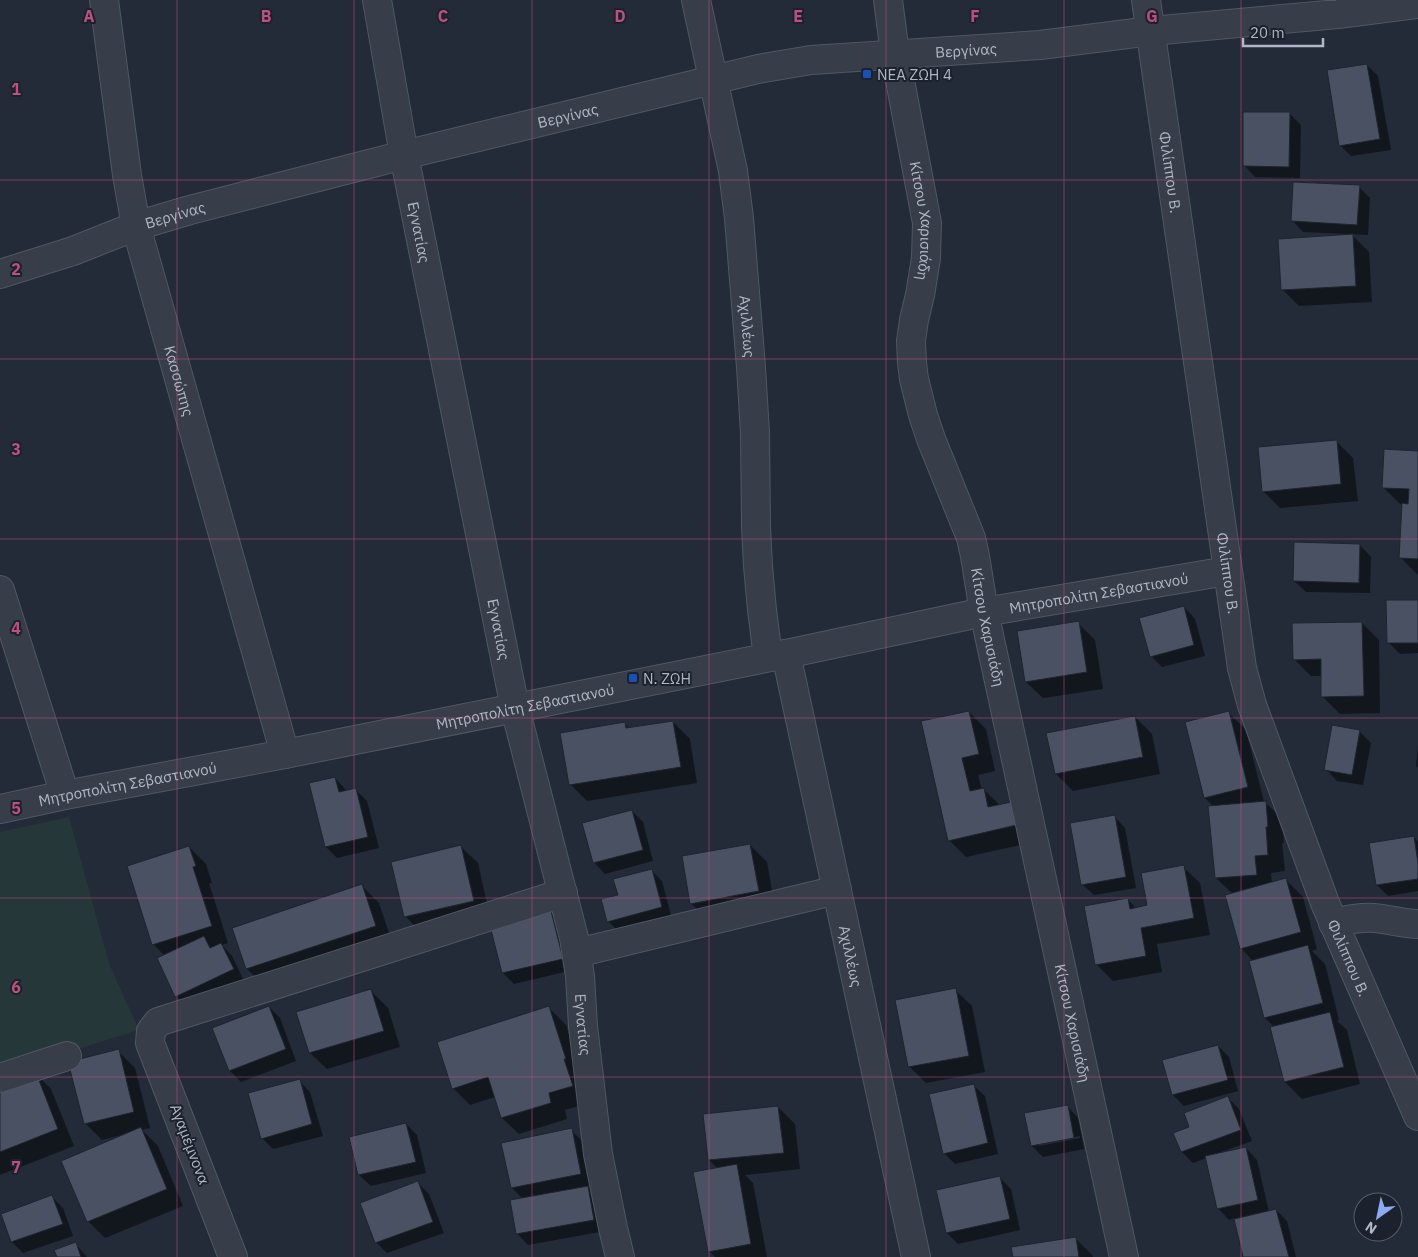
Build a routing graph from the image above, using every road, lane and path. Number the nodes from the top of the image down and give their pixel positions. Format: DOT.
graph roads {
  1 [pos="104,0"];
  2 [pos="377,0"];
  3 [pos="696,0"];
  4 [pos="888,0"];
  5 [pos="1146,0"];
  6 [pos="1418,4"];
  7 [pos="1337,7"];
  8 [pos="1151,31"];
  9 [pos="895,54"];
  10 [pos="712,79"];
  11 [pos="404,155"];
  12 [pos="136,226"];
  13 [pos="0,274"];
  14 [pos="1227,571"];
  15 [pos="0,590"];
  16 [pos="984,612"];
  17 [pos="777,656"];
  18 [pos="515,708"];
  19 [pos="285,754"];
  20 [pos="65,795"];
  21 [pos="0,809"];
  22 [pos="838,890"];
  23 [pos="563,893"];
  24 [pos="1333,923"];
  25 [pos="1418,924"];
  26 [pos="577,953"];
  27 [pos="67,1056"];
  28 [pos="0,1078"];
  29 [pos="1418,1116"];
  30 [pos="233,1257"];
  31 [pos="620,1257"];
  32 [pos="916,1257"];
  33 [pos="1124,1257"];
  1 -- 12 [label="street, Κασσώπης"];
  2 -- 11 [label="street, Εγνατίας"];
  3 -- 10 [label="street, Αχιλλέως"];
  4 -- 9 [label="street, Κίτσου Χαρισιάδη"];
  5 -- 8 [label="street, Φιλίππου Β."];
  6 -- 7 [label="street, Βεργίνας"];
  7 -- 8 [label="street, Βεργίνας"];
  8 -- 9 [label="street, Βεργίνας"];
  8 -- 14 [label="street, Φιλίππου Β."];
  9 -- 10 [label="street, Βεργίνας"];
  9 -- 16 [label="street, Κίτσου Χαρισιάδη"];
  10 -- 11 [label="street, Βεργίνας"];
  10 -- 17 [label="street, Αχιλλέως"];
  11 -- 12 [label="street, Βεργίνας"];
  11 -- 18 [label="street, Εγνατίας"];
  12 -- 13 [label="street, Βεργίνας"];
  12 -- 19 [label="street, Κασσώπης"];
  14 -- 16 [label="street, Μητροπολίτη Σεβαστιανού"];
  14 -- 24 [label="street, Φιλίππου Β."];
  15 -- 20 [label="street"];
  16 -- 17 [label="street, Μητροπολίτη Σεβαστιανού"];
  16 -- 33 [label="street, Κίτσου Χαρισιάδη"];
  17 -- 18 [label="street, Μητροπολίτη Σεβαστιανού"];
  17 -- 22 [label="street, Αχιλλέως"];
  18 -- 19 [label="street, Μητροπολίτη Σεβαστιανού"];
  18 -- 23 [label="street, Εγνατίας"];
  19 -- 20 [label="street, Μητροπολίτη Σεβαστιανού"];
  20 -- 21 [label="street, Μητροπολίτη Σεβαστιανού"];
  22 -- 26 [label="street"];
  22 -- 32 [label="street, Αχιλλέως"];
  23 -- 26 [label="street, Εγνατίας"];
  23 -- 30 [label="street, Αγαμέμνονα"];
  24 -- 25 [label="street"];
  24 -- 29 [label="street, Φιλίππου Β."];
  26 -- 31 [label="street, Εγνατίας"];
  27 -- 28 [label="street"];
}
